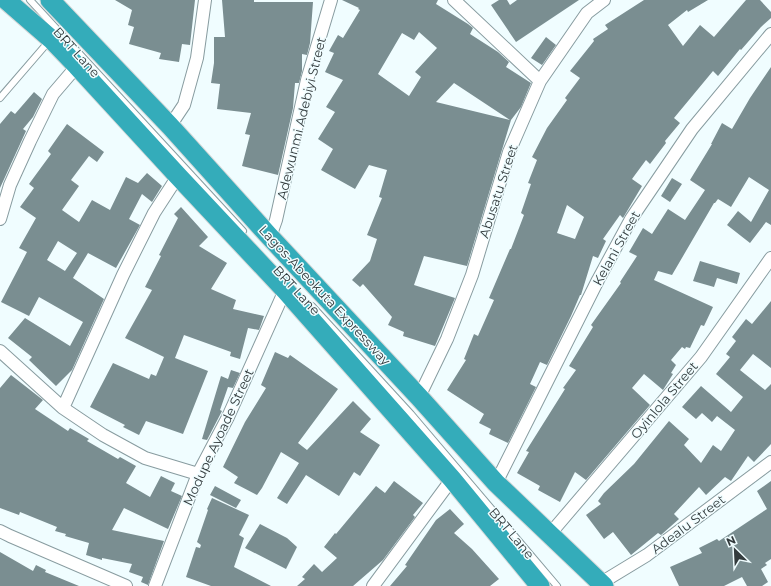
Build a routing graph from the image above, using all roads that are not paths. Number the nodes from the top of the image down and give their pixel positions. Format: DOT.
graph roads {
  1 [pos="6,0"];
  2 [pos="30,0"];
  3 [pos="50,0"];
  4 [pos="205,0"];
  5 [pos="331,0"];
  6 [pos="454,0"];
  7 [pos="604,0"];
  8 [pos="771,34"];
  9 [pos="51,39"];
  10 [pos="77,66"];
  11 [pos="540,81"];
  12 [pos="0,98"];
  13 [pos="170,126"];
  14 [pos="178,176"];
  15 [pos="0,219"];
  16 [pos="246,234"];
  17 [pos="270,237"];
  18 [pos="771,258"];
  19 [pos="285,290"];
  20 [pos="305,299"];
  21 [pos="0,351"];
  22 [pos="419,397"];
  23 [pos="63,408"];
  24 [pos="771,462"];
  25 [pos="198,474"];
  26 [pos="452,479"];
  27 [pos="496,483"];
  28 [pos="0,531"];
  29 [pos="549,535"];
  30 [pos="603,584"];
  31 [pos="126,586"];
  32 [pos="155,586"];
  33 [pos="373,586"];
  34 [pos="540,586"];
  35 [pos="557,586"];
  1 -- 9 [label="highway, Lagos-Abeokuta Expressway"];
  2 -- 16 [label="lane, BRT Lane"];
  3 -- 13 [label="highway, Lagos-Abeokuta Expressway"];
  4 -- 13 [label="street"];
  5 -- 17 [label="street, Adewunmi Adebiyi Street"];
  6 -- 11 [label="street"];
  7 -- 11 [label="street, Abusatu Street"];
  8 -- 27 [label="street, Kelani Street"];
  9 -- 10 [label="highway, Lagos-Abeokuta Expressway"];
  9 -- 12 [label="lane"];
  10 -- 14 [label="highway, Lagos-Abeokuta Expressway"];
  10 -- 15 [label="street"];
  11 -- 22 [label="street, Abusatu Street"];
  13 -- 17 [label="highway, Lagos-Abeokuta Expressway"];
  14 -- 19 [label="highway, Lagos-Abeokuta Expressway"];
  14 -- 23 [label="street"];
  17 -- 22 [label="highway, Lagos-Abeokuta Expressway"];
  18 -- 29 [label="street, Oyinlola Street"];
  19 -- 25 [label="street, Modupe Ayoade Street"];
  19 -- 26 [label="highway, Lagos-Abeokuta Expressway"];
  20 -- 35 [label="lane, BRT Lane"];
  21 -- 23 [label="street"];
  22 -- 27 [label="highway, Lagos-Abeokuta Expressway"];
  23 -- 25 [label="street"];
  24 -- 30 [label="street, Adealu Street"];
  25 -- 32 [label="street, Modupe Ayoade Street"];
  26 -- 33 [label="street"];
  26 -- 34 [label="highway, Lagos-Abeokuta Expressway"];
  27 -- 29 [label="highway, Lagos-Abeokuta Expressway"];
  28 -- 31 [label="street"];
  29 -- 30 [label="highway, Lagos-Abeokuta Expressway"];
}
